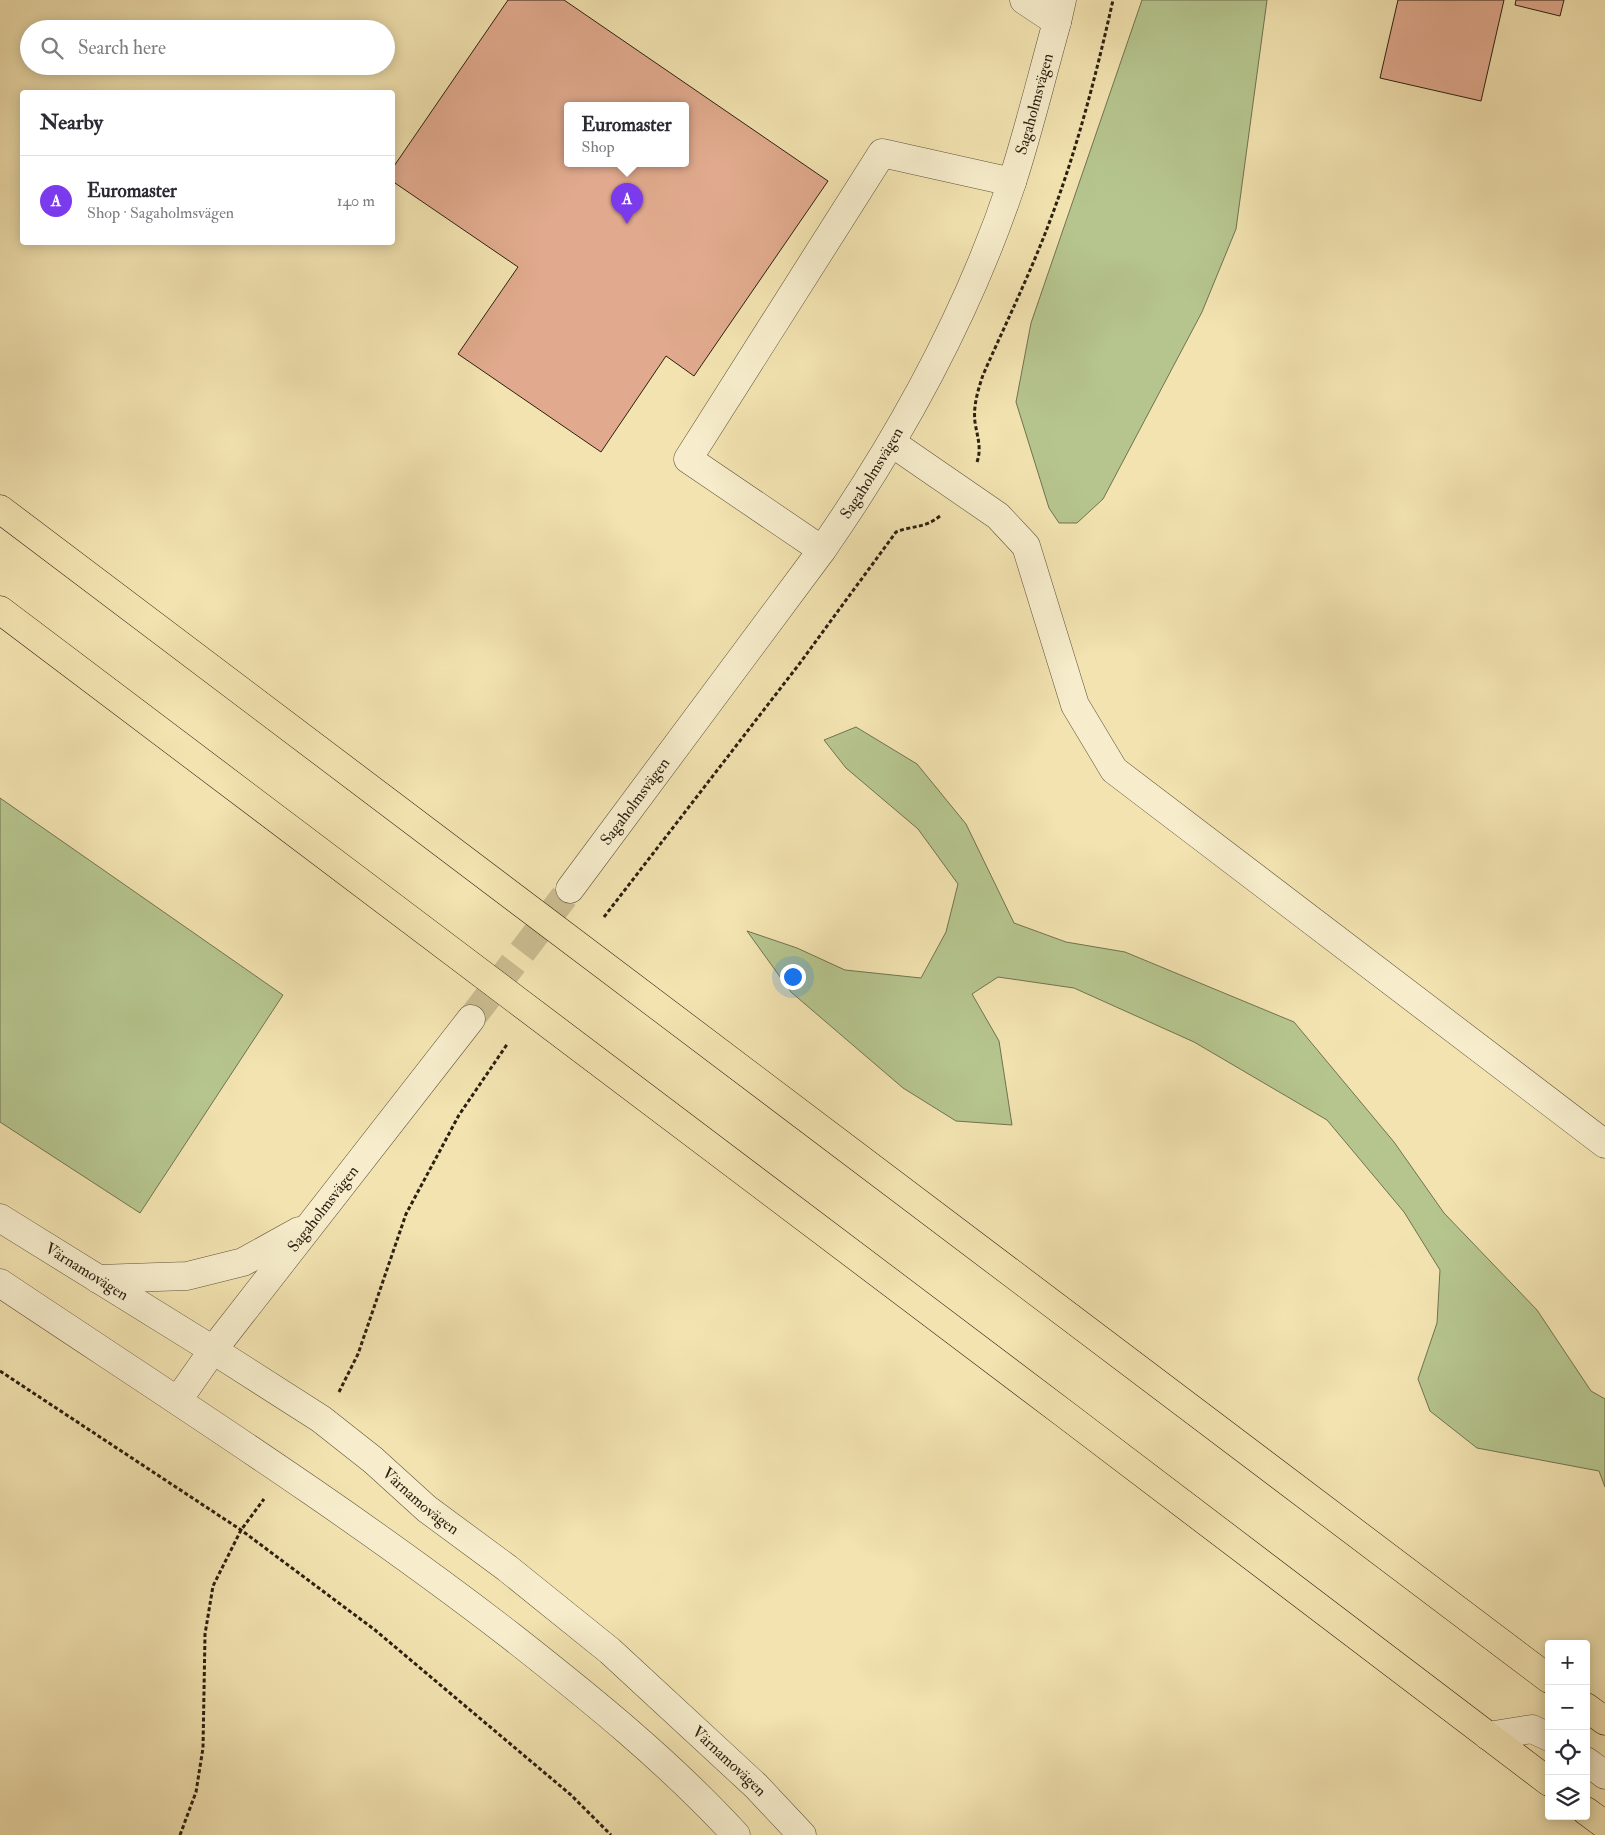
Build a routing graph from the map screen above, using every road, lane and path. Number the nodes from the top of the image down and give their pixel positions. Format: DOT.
graph roads {
  1 [pos="1024,0"];
  2 [pos="1060,11"];
  3 [pos="1012,182"];
  4 [pos="892,443"];
  5 [pos="0,509"];
  6 [pos="822,550"];
  7 [pos="0,610"];
  8 [pos="570,889"];
  9 [pos="471,1019"];
  10 [pos="508,1043"];
  11 [pos="1605,1144"];
  12 [pos="0,1218"];
  13 [pos="310,1225"];
  14 [pos="98,1279"];
  15 [pos="0,1283"];
  16 [pos="213,1350"];
  17 [pos="0,1371"];
  18 [pos="178,1400"];
  19 [pos="321,1419"];
  20 [pos="284,1472"];
  21 [pos="241,1530"];
  22 [pos="1545,1676"];
  23 [pos="1590,1710"];
  24 [pos="1605,1721"];
  25 [pos="1545,1735"];
  26 [pos="1488,1736"];
  27 [pos="1590,1764"];
  28 [pos="1605,1775"];
  29 [pos="1545,1779"];
  30 [pos="1590,1814"];
  31 [pos="1605,1825"];
  32 [pos="180,1835"];
  33 [pos="611,1835"];
  34 [pos="736,1835"];
  35 [pos="802,1835"];
  1 -- 2 [label="street"];
  2 -- 3 [label="street, Sagaholmsvägen"];
  3 -- 4 [label="street, Sagaholmsvägen"];
  3 -- 6 [label="street"];
  4 -- 6 [label="street, Sagaholmsvägen"];
  4 -- 11 [label="street"];
  5 -- 22 [label="highway"];
  6 -- 8 [label="street, Sagaholmsvägen"];
  7 -- 26 [label="highway"];
  9 -- 13 [label="street, Sagaholmsvägen"];
  10 -- 19 [label="path"];
  12 -- 14 [label="street, Värnamovägen"];
  13 -- 14 [label="street"];
  13 -- 16 [label="street, Sagaholmsvägen"];
  14 -- 16 [label="street, Värnamovägen"];
  15 -- 18 [label="street"];
  16 -- 18 [label="street, Sagaholmsvägen"];
  16 -- 19 [label="street, Värnamovägen"];
  17 -- 21 [label="path"];
  18 -- 20 [label="street"];
  19 -- 35 [label="street, Värnamovägen"];
  20 -- 21 [label="path"];
  20 -- 34 [label="street"];
  21 -- 32 [label="path"];
  21 -- 33 [label="path"];
  23 -- 24 [label="highway"];
  25 -- 26 [label="street"];
  26 -- 29 [label="highway"];
  27 -- 28 [label="street"];
  30 -- 31 [label="highway"];
}
